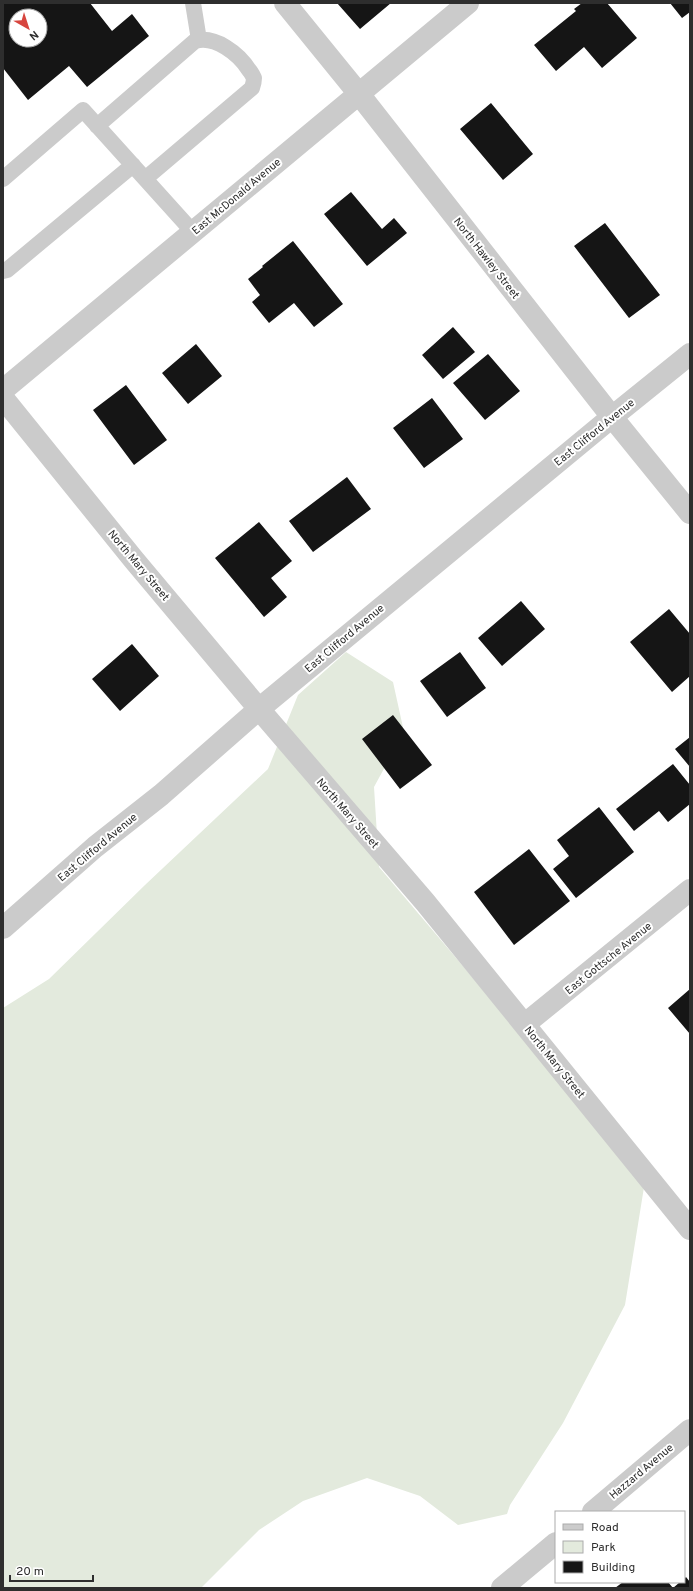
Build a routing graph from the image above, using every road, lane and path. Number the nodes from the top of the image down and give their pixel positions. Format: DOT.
graph roads {
  1 [pos="193,3"];
  2 [pos="285,3"];
  3 [pos="468,3"];
  4 [pos="199,40"];
  5 [pos="359,94"];
  6 [pos="97,126"];
  7 [pos="133,165"];
  8 [pos="146,178"];
  9 [pos="3,179"];
  10 [pos="193,232"];
  11 [pos="3,271"];
  12 [pos="690,354"];
  13 [pos="3,390"];
  14 [pos="3,398"];
  15 [pos="612,417"];
  16 [pos="690,513"];
  17 [pos="259,709"];
  18 [pos="690,890"];
  19 [pos="3,928"];
  20 [pos="525,1024"];
  21 [pos="690,1229"];
  22 [pos="690,1430"];
  23 [pos="594,1511"];
  24 [pos="555,1544"];
  25 [pos="502,1588"];
  1 -- 4 [label="lane"];
  2 -- 5 [label="street, North Hawley Street"];
  3 -- 5 [label="street, East McDonald Avenue"];
  4 -- 6 [label="lane"];
  4 -- 8 [label="lane"];
  5 -- 10 [label="street, East McDonald Avenue"];
  5 -- 15 [label="street, North Hawley Street"];
  6 -- 7 [label="lane"];
  6 -- 9 [label="lane"];
  7 -- 8 [label="lane"];
  7 -- 11 [label="lane"];
  8 -- 10 [label="lane"];
  10 -- 13 [label="street, East McDonald Avenue"];
  12 -- 15 [label="street, East Clifford Avenue"];
  14 -- 17 [label="street, North Mary Street"];
  15 -- 16 [label="street, North Hawley Street"];
  15 -- 17 [label="street, East Clifford Avenue"];
  17 -- 19 [label="street, East Clifford Avenue"];
  17 -- 20 [label="street, North Mary Street"];
  18 -- 20 [label="street, East Gottsche Avenue"];
  20 -- 21 [label="street, North Mary Street"];
  22 -- 23 [label="street, Hazzard Avenue"];
  24 -- 25 [label="street"];
}
